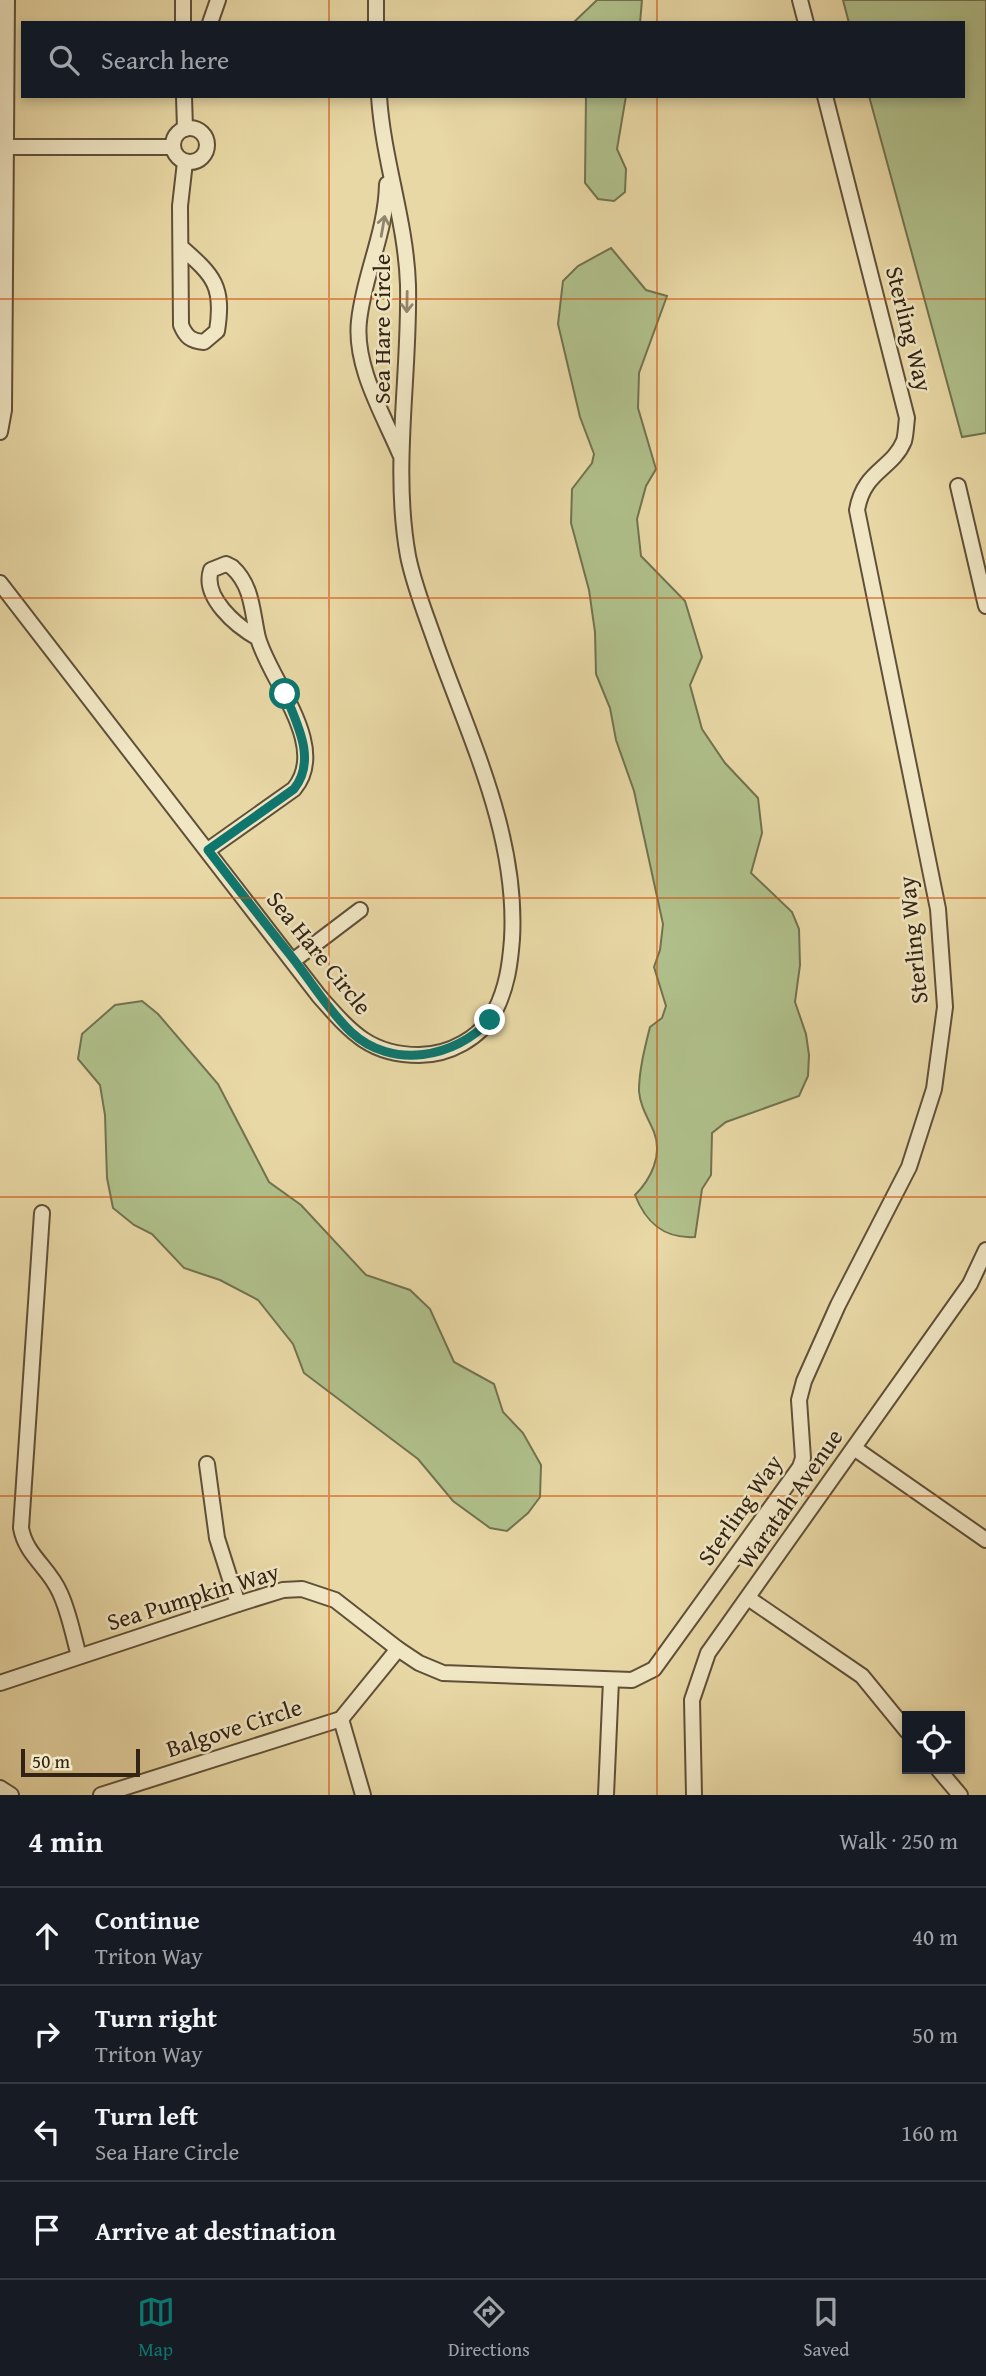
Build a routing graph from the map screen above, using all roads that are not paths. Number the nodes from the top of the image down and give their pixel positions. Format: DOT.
graph roads {
  1 [pos="8,0"];
  2 [pos="183,0"];
  3 [pos="218,0"];
  4 [pos="376,0"];
  5 [pos="800,0"];
  6 [pos="183,21"];
  7 [pos="211,21"];
  8 [pos="376,21"];
  9 [pos="805,21"];
  10 [pos="184,98"];
  11 [pos="379,98"];
  12 [pos="826,98"];
  13 [pos="185,129"];
  14 [pos="6,147"];
  15 [pos="173,147"];
  16 [pos="185,162"];
  17 [pos="387,162"];
  18 [pos="181,247"];
  19 [pos="0,432"];
  20 [pos="401,455"];
  21 [pos="958,486"];
  22 [pos="981,557"];
  23 [pos="0,583"];
  24 [pos="986,606"];
  25 [pos="258,638"];
  26 [pos="208,850"];
  27 [pos="360,910"];
  28 [pos="294,960"];
  29 [pos="42,1213"];
  30 [pos="986,1250"];
  31 [pos="855,1448"];
  32 [pos="207,1464"];
  33 [pos="986,1541"];
  34 [pos="748,1598"];
  35 [pos="238,1604"];
  36 [pos="398,1649"];
  37 [pos="79,1656"];
  38 [pos="611,1680"];
  39 [pos="632,1680"];
  40 [pos="0,1684"];
  41 [pos="341,1719"];
  42 [pos="902,1725"];
  43 [pos="942,1774"];
  44 [pos="0,1788"];
  45 [pos="11,1795"];
  46 [pos="101,1795"];
  47 [pos="363,1795"];
  48 [pos="607,1795"];
  49 [pos="694,1795"];
  50 [pos="960,1795"];
  1 -- 14 [label="street"];
  2 -- 6 [label="street"];
  3 -- 7 [label="street"];
  4 -- 8 [label="street"];
  5 -- 9 [label="street"];
  10 -- 13 [label="street"];
  11 -- 17 [label="street, Sea Hare Circle"];
  12 -- 39 [label="street, Sterling Way"];
  13 -- 15 [label="street"];
  13 -- 16 [label="street"];
  14 -- 15 [label="street"];
  14 -- 19 [label="street"];
  15 -- 16 [label="street"];
  16 -- 18 [label="street"];
  17 -- 20 [label="street, Sea Hare Circle, one-way"];
  20 -- 17 [label="street, Sea Hare Circle, one-way"];
  18 -- 18 [label="street"];
  20 -- 28 [label="street, Sea Hare Circle"];
  21 -- 22 [label="street"];
  22 -- 24 [label="street"];
  23 -- 26 [label="street, Sea Hare Circle"];
  25 -- 25 [label="street"];
  25 -- 26 [label="street"];
  26 -- 28 [label="street, Sea Hare Circle"];
  27 -- 28 [label="street"];
  29 -- 37 [label="street"];
  30 -- 31 [label="street, Waratah Avenue"];
  31 -- 33 [label="street"];
  31 -- 34 [label="street, Waratah Avenue"];
  32 -- 35 [label="street"];
  34 -- 42 [label="street"];
  34 -- 49 [label="street, Waratah Avenue"];
  35 -- 36 [label="street, Sea Pumpkin Way"];
  35 -- 37 [label="street, Sea Pumpkin Way"];
  36 -- 38 [label="street, Sea Pumpkin Way"];
  36 -- 41 [label="street, Balgove Circle"];
  37 -- 40 [label="street, Sea Pumpkin Way"];
  38 -- 39 [label="street, Sea Pumpkin Way"];
  38 -- 48 [label="street"];
  41 -- 46 [label="street, Balgove Circle"];
  41 -- 47 [label="street, Balgove Circle"];
  43 -- 50 [label="street"];
  44 -- 45 [label="street"];
}
